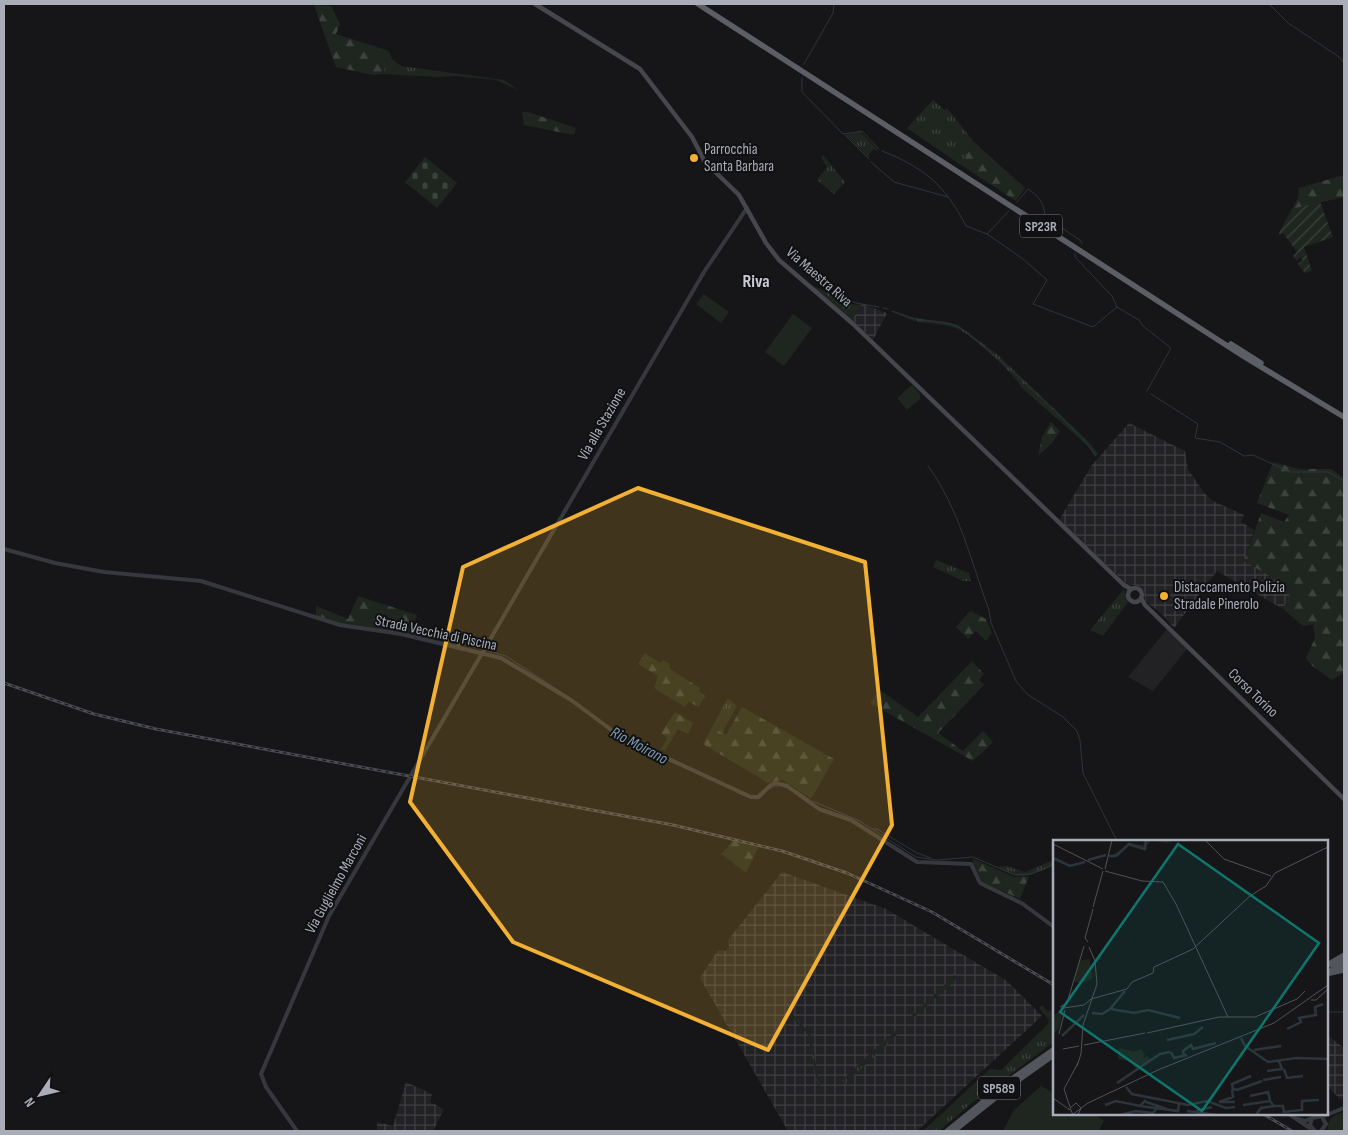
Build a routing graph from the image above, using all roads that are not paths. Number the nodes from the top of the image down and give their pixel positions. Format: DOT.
graph roads {
  1 [pos="535,4"];
  2 [pos="698,4"];
  3 [pos="704,4"];
  4 [pos="885,123"];
  5 [pos="747,208"];
  6 [pos="1194,323"];
  7 [pos="1344,413"];
  8 [pos="1344,417"];
  9 [pos="4,549"];
  10 [pos="1130,591"];
  11 [pos="1139,600"];
  12 [pos="482,653"];
  13 [pos="1344,799"];
  14 [pos="1053,926"];
  15 [pos="1344,956"];
  16 [pos="1344,960"];
  17 [pos="1328,965"];
  18 [pos="1344,965"];
  19 [pos="1328,966"];
  20 [pos="1344,970"];
  21 [pos="1328,973"];
  22 [pos="1328,973"];
  23 [pos="1053,1051"];
  24 [pos="1053,1056"];
  25 [pos="1344,1108"];
  26 [pos="1334,1112"];
  27 [pos="1328,1114"];
  28 [pos="1290,1115"];
  29 [pos="1327,1115"];
  30 [pos="1322,1117"];
  31 [pos="1312,1118"];
  32 [pos="1326,1123"];
  33 [pos="1313,1130"];
  34 [pos="297,1131"];
  35 [pos="947,1131"];
  36 [pos="954,1131"];
  37 [pos="1321,1131"];
  38 [pos="1327,1131"];
  1 -- 5 [label="main road, Via Maestra Riva"];
  2 -- 4 [label="highway, SP23R"];
  3 -- 4 [label="highway, SP23R"];
  4 -- 6 [label="highway, SP23R"];
  5 -- 10 [label="main road, Via Maestra Riva"];
  5 -- 12 [label="street, Via alla Stazione"];
  6 -- 7 [label="highway, SP23R"];
  6 -- 8 [label="highway, SP23R"];
  9 -- 12 [label="street, Strada Vecchia di Piscina"];
  10 -- 11 [label="main road"];
  10 -- 11 [label="main road"];
  11 -- 13 [label="main road, Corso Torino"];
  12 -- 14 [label="street, Strada Vecchia di Piscina"];
  12 -- 34 [label="street, Via Guglielmo Marconi"];
  15 -- 17 [label="main road"];
  16 -- 19 [label="main road"];
  18 -- 21 [label="main road"];
  20 -- 22 [label="main road"];
  23 -- 35 [label="main road, SP589"];
  24 -- 36 [label="main road, SP589"];
  25 -- 26 [label="street"];
  26 -- 27 [label="street"];
  26 -- 32 [label="street"];
  28 -- 31 [label="street"];
  28 -- 33 [label="street"];
  29 -- 30 [label="street"];
  30 -- 31 [label="street"];
  30 -- 32 [label="street"];
  31 -- 33 [label="street"];
  32 -- 37 [label="street"];
  32 -- 38 [label="street"];
}
